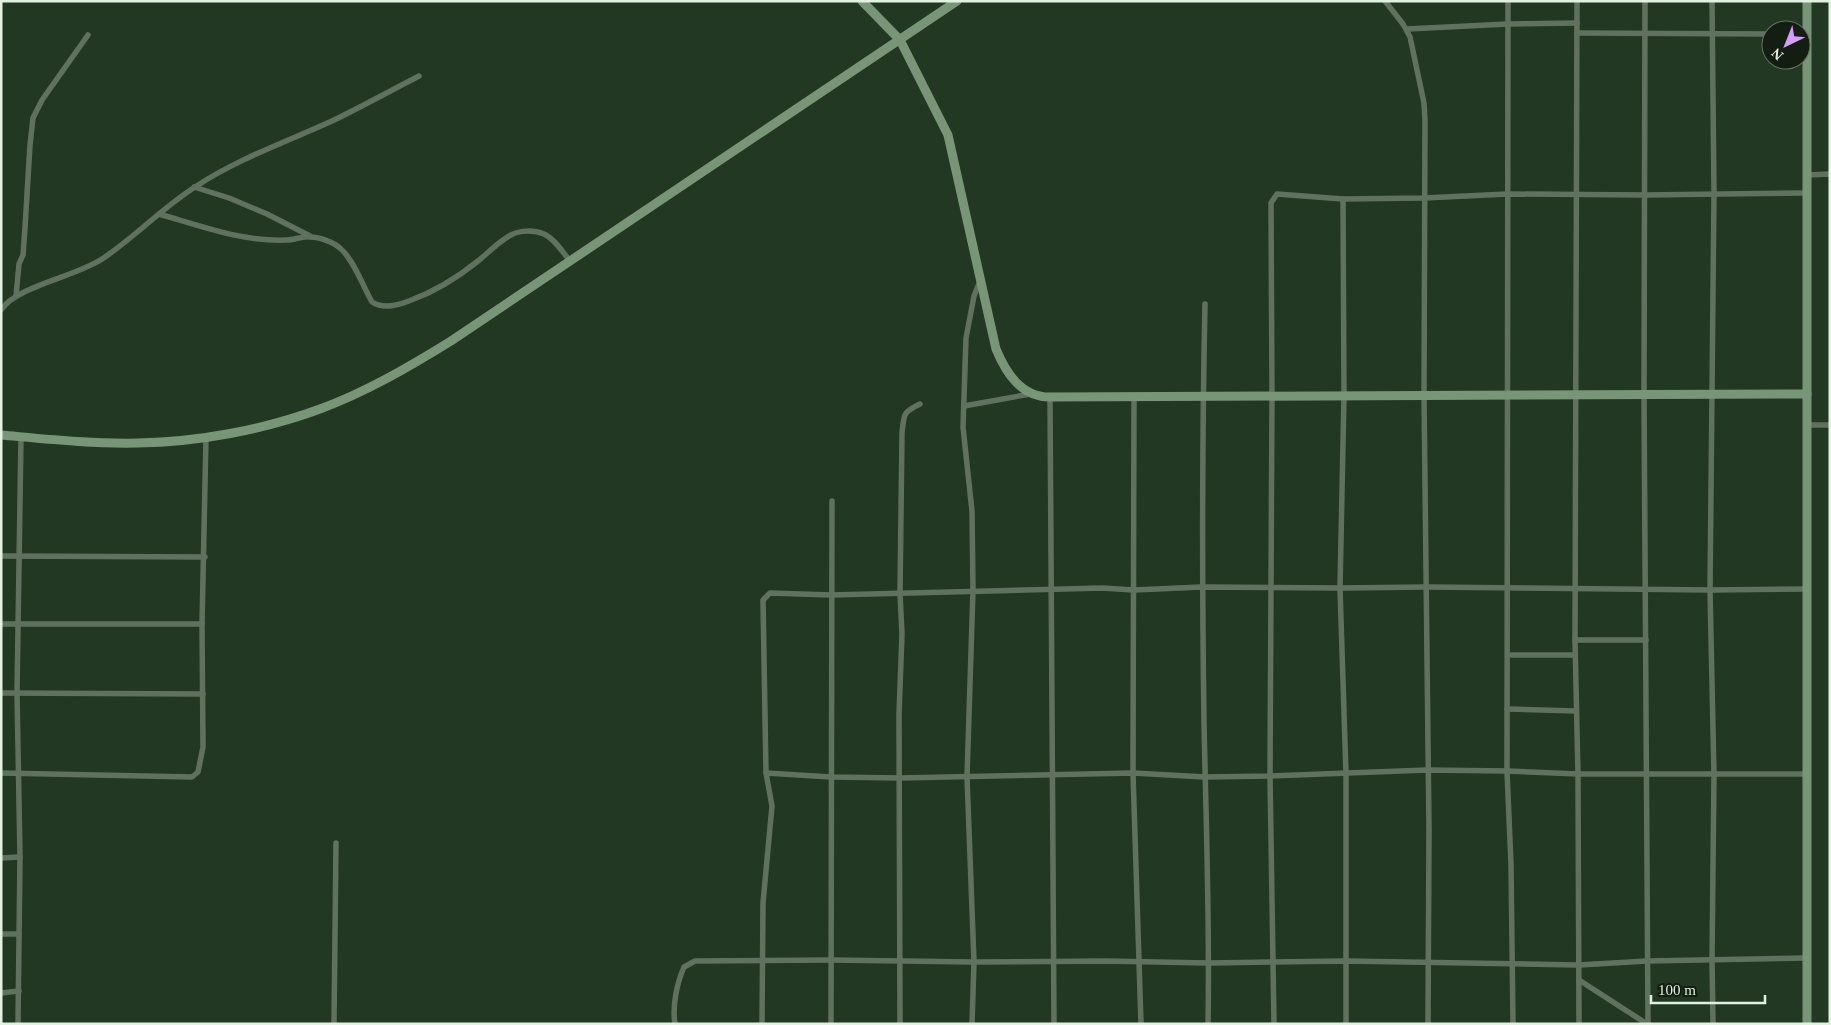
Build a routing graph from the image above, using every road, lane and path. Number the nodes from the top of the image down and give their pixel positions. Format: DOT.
graph roads {
  1 [pos="862,1"];
  2 [pos="957,1"];
  3 [pos="1385,1"];
  4 [pos="1508,1"];
  5 [pos="1577,1"];
  6 [pos="1645,1"];
  7 [pos="1712,1"];
  8 [pos="1807,1"];
  9 [pos="1805,20"];
  10 [pos="1577,23"];
  11 [pos="1508,24"];
  12 [pos="1407,29"];
  13 [pos="1645,32"];
  14 [pos="1577,33"];
  15 [pos="1712,33"];
  16 [pos="1761,34"];
  17 [pos="88,35"];
  18 [pos="900,40"];
  19 [pos="1805,70"];
  20 [pos="419,76"];
  21 [pos="1830,174"];
  22 [pos="1807,175"];
  23 [pos="194,187"];
  24 [pos="1714,193"];
  25 [pos="1808,193"];
  26 [pos="1507,194"];
  27 [pos="1577,194"];
  28 [pos="1645,195"];
  29 [pos="1424,198"];
  30 [pos="1343,199"];
  31 [pos="159,214"];
  32 [pos="310,236"];
  33 [pos="571,262"];
  34 [pos="981,280"];
  35 [pos="16,296"];
  36 [pos="1205,304"];
  37 [pos="1,310"];
  38 [pos="1030,394"];
  39 [pos="1807,394"];
  40 [pos="1575,395"];
  41 [pos="1644,395"];
  42 [pos="1711,395"];
  43 [pos="1272,396"];
  44 [pos="1344,396"];
  45 [pos="1424,396"];
  46 [pos="1507,396"];
  47 [pos="1134,397"];
  48 [pos="1203,397"];
  49 [pos="1050,398"];
  50 [pos="920,404"];
  51 [pos="964,406"];
  52 [pos="1807,425"];
  53 [pos="1830,425"];
  54 [pos="1,435"];
  55 [pos="206,436"];
  56 [pos="21,437"];
  57 [pos="832,501"];
  58 [pos="1,556"];
  59 [pos="18,556"];
  60 [pos="204,557"];
  61 [pos="1426,587"];
  62 [pos="1052,588"];
  63 [pos="1202,588"];
  64 [pos="1271,588"];
  65 [pos="1340,588"];
  66 [pos="1508,589"];
  67 [pos="1807,589"];
  68 [pos="973,590"];
  69 [pos="1134,590"];
  70 [pos="1576,590"];
  71 [pos="1646,590"];
  72 [pos="1710,590"];
  73 [pos="900,594"];
  74 [pos="831,595"];
  75 [pos="1,624"];
  76 [pos="18,624"];
  77 [pos="202,624"];
  78 [pos="1575,640"];
  79 [pos="1646,640"];
  80 [pos="1508,655"];
  81 [pos="1575,655"];
  82 [pos="1,693"];
  83 [pos="17,693"];
  84 [pos="203,694"];
  85 [pos="1508,709"];
  86 [pos="1576,711"];
  87 [pos="1428,770"];
  88 [pos="1507,771"];
  89 [pos="766,772"];
  90 [pos="1,773"];
  91 [pos="18,773"];
  92 [pos="1133,773"];
  93 [pos="1053,774"];
  94 [pos="1346,774"];
  95 [pos="1578,774"];
  96 [pos="1646,774"];
  97 [pos="1807,774"];
  98 [pos="1714,775"];
  99 [pos="1270,776"];
  100 [pos="831,777"];
  101 [pos="967,777"];
  102 [pos="1205,777"];
  103 [pos="900,778"];
  104 [pos="336,843"];
  105 [pos="20,857"];
  106 [pos="1,858"];
  107 [pos="1,934"];
  108 [pos="19,934"];
  109 [pos="1807,958"];
  110 [pos="831,960"];
  111 [pos="899,960"];
  112 [pos="1712,960"];
  113 [pos="762,961"];
  114 [pos="1054,961"];
  115 [pos="1346,961"];
  116 [pos="1647,961"];
  117 [pos="974,962"];
  118 [pos="1428,962"];
  119 [pos="1140,963"];
  120 [pos="1273,963"];
  121 [pos="1209,964"];
  122 [pos="1513,964"];
  123 [pos="1580,964"];
  124 [pos="1579,980"];
  125 [pos="19,991"];
  126 [pos="1,993"];
  127 [pos="18,1024"];
  128 [pos="334,1024"];
  129 [pos="675,1024"];
  130 [pos="762,1024"];
  131 [pos="831,1024"];
  132 [pos="900,1024"];
  133 [pos="972,1024"];
  134 [pos="1054,1024"];
  135 [pos="1141,1024"];
  136 [pos="1208,1024"];
  137 [pos="1274,1024"];
  138 [pos="1346,1024"];
  139 [pos="1428,1024"];
  140 [pos="1513,1024"];
  141 [pos="1579,1024"];
  142 [pos="1648,1024"];
  143 [pos="1713,1024"];
  144 [pos="1807,1024"];
  1 -- 18 [label="street"];
  2 -- 18 [label="street"];
  3 -- 12 [label="street"];
  4 -- 11 [label="street"];
  5 -- 10 [label="street"];
  6 -- 13 [label="street"];
  7 -- 15 [label="street"];
  8 -- 9 [label="street"];
  10 -- 11 [label="street"];
  10 -- 14 [label="street"];
  11 -- 12 [label="street"];
  11 -- 26 [label="street"];
  12 -- 29 [label="street"];
  13 -- 14 [label="street"];
  13 -- 15 [label="street"];
  13 -- 28 [label="street"];
  14 -- 27 [label="street"];
  15 -- 16 [label="street"];
  15 -- 24 [label="street"];
  17 -- 35 [label="street"];
  18 -- 33 [label="street"];
  18 -- 34 [label="street"];
  19 -- 22 [label="street"];
  20 -- 23 [label="street"];
  21 -- 22 [label="street"];
  22 -- 25 [label="street"];
  23 -- 31 [label="street"];
  23 -- 32 [label="street"];
  24 -- 25 [label="street"];
  24 -- 28 [label="street"];
  24 -- 42 [label="street"];
  25 -- 39 [label="street"];
  26 -- 27 [label="street"];
  26 -- 29 [label="street"];
  26 -- 46 [label="street"];
  27 -- 28 [label="street"];
  27 -- 40 [label="street"];
  28 -- 41 [label="street"];
  29 -- 30 [label="street"];
  29 -- 45 [label="street"];
  30 -- 43 [label="street"];
  30 -- 44 [label="street"];
  31 -- 32 [label="street"];
  31 -- 35 [label="street"];
  32 -- 33 [label="street"];
  33 -- 55 [label="street"];
  34 -- 38 [label="street"];
  34 -- 51 [label="street"];
  35 -- 37 [label="street"];
  36 -- 48 [label="street"];
  38 -- 49 [label="street"];
  38 -- 51 [label="street"];
  39 -- 42 [label="street"];
  39 -- 52 [label="street"];
  40 -- 41 [label="street"];
  40 -- 46 [label="street"];
  40 -- 70 [label="street"];
  41 -- 42 [label="street"];
  41 -- 71 [label="street"];
  42 -- 72 [label="street"];
  43 -- 44 [label="street"];
  43 -- 48 [label="street"];
  43 -- 64 [label="street"];
  44 -- 45 [label="street"];
  44 -- 65 [label="street"];
  45 -- 46 [label="street"];
  45 -- 61 [label="street"];
  46 -- 66 [label="street"];
  47 -- 48 [label="street"];
  47 -- 49 [label="street"];
  47 -- 69 [label="street"];
  48 -- 63 [label="street"];
  49 -- 62 [label="street"];
  50 -- 73 [label="street"];
  51 -- 68 [label="street"];
  52 -- 53 [label="street"];
  52 -- 67 [label="street"];
  54 -- 56 [label="street"];
  55 -- 56 [label="street"];
  55 -- 60 [label="street"];
  56 -- 59 [label="street"];
  57 -- 74 [label="street"];
  58 -- 59 [label="street"];
  59 -- 60 [label="street"];
  59 -- 76 [label="street"];
  60 -- 77 [label="street"];
  61 -- 65 [label="street"];
  61 -- 66 [label="street"];
  61 -- 87 [label="street"];
  62 -- 68 [label="street"];
  62 -- 69 [label="street"];
  62 -- 93 [label="street"];
  63 -- 64 [label="street"];
  63 -- 69 [label="street"];
  63 -- 102 [label="street"];
  64 -- 65 [label="street"];
  64 -- 99 [label="street"];
  65 -- 94 [label="street"];
  66 -- 70 [label="street"];
  66 -- 80 [label="street"];
  67 -- 72 [label="street"];
  67 -- 97 [label="street"];
  68 -- 73 [label="street"];
  68 -- 101 [label="street"];
  69 -- 92 [label="street"];
  70 -- 71 [label="street"];
  70 -- 78 [label="street"];
  71 -- 72 [label="street"];
  71 -- 79 [label="street"];
  72 -- 98 [label="street"];
  73 -- 74 [label="street"];
  73 -- 103 [label="street"];
  74 -- 89 [label="street"];
  74 -- 100 [label="street"];
  75 -- 76 [label="street"];
  76 -- 77 [label="street"];
  76 -- 83 [label="street"];
  77 -- 84 [label="street"];
  78 -- 79 [label="street"];
  78 -- 81 [label="street"];
  79 -- 96 [label="street"];
  80 -- 81 [label="street"];
  80 -- 85 [label="street"];
  81 -- 86 [label="street"];
  82 -- 83 [label="street"];
  83 -- 84 [label="street"];
  83 -- 91 [label="street"];
  84 -- 91 [label="street"];
  85 -- 86 [label="street"];
  85 -- 88 [label="street"];
  86 -- 95 [label="street"];
  87 -- 88 [label="street"];
  87 -- 94 [label="street"];
  87 -- 118 [label="street"];
  88 -- 95 [label="street"];
  88 -- 122 [label="street"];
  89 -- 100 [label="street"];
  89 -- 113 [label="street"];
  90 -- 91 [label="street"];
  91 -- 105 [label="street"];
  92 -- 93 [label="street"];
  92 -- 102 [label="street"];
  92 -- 119 [label="street"];
  93 -- 101 [label="street"];
  93 -- 114 [label="street"];
  94 -- 99 [label="street"];
  94 -- 115 [label="street"];
  95 -- 96 [label="street"];
  95 -- 123 [label="street"];
  96 -- 98 [label="street"];
  96 -- 116 [label="street"];
  97 -- 98 [label="street"];
  97 -- 109 [label="street"];
  98 -- 112 [label="street"];
  99 -- 102 [label="street"];
  99 -- 120 [label="street"];
  100 -- 103 [label="street"];
  100 -- 110 [label="street"];
  101 -- 103 [label="street"];
  101 -- 117 [label="street"];
  102 -- 121 [label="street"];
  103 -- 111 [label="street"];
  104 -- 128 [label="street"];
  105 -- 106 [label="street"];
  105 -- 108 [label="street"];
  107 -- 108 [label="street"];
  108 -- 125 [label="street"];
  109 -- 112 [label="street"];
  109 -- 144 [label="street"];
  110 -- 111 [label="street"];
  110 -- 113 [label="street"];
  110 -- 131 [label="street"];
  111 -- 117 [label="street"];
  111 -- 132 [label="street"];
  112 -- 116 [label="street"];
  112 -- 143 [label="street"];
  113 -- 129 [label="street"];
  113 -- 130 [label="street"];
  114 -- 117 [label="street"];
  114 -- 119 [label="street"];
  114 -- 134 [label="street"];
  115 -- 118 [label="street"];
  115 -- 120 [label="street"];
  115 -- 138 [label="street"];
  116 -- 123 [label="street"];
  116 -- 142 [label="street"];
  117 -- 133 [label="street"];
  118 -- 122 [label="street"];
  118 -- 139 [label="street"];
  119 -- 121 [label="street"];
  119 -- 135 [label="street"];
  120 -- 121 [label="street"];
  120 -- 137 [label="street"];
  121 -- 136 [label="street"];
  122 -- 123 [label="street"];
  122 -- 140 [label="street"];
  123 -- 124 [label="street"];
  124 -- 141 [label="street"];
  124 -- 142 [label="street"];
  125 -- 126 [label="street"];
  125 -- 127 [label="street"];
}
